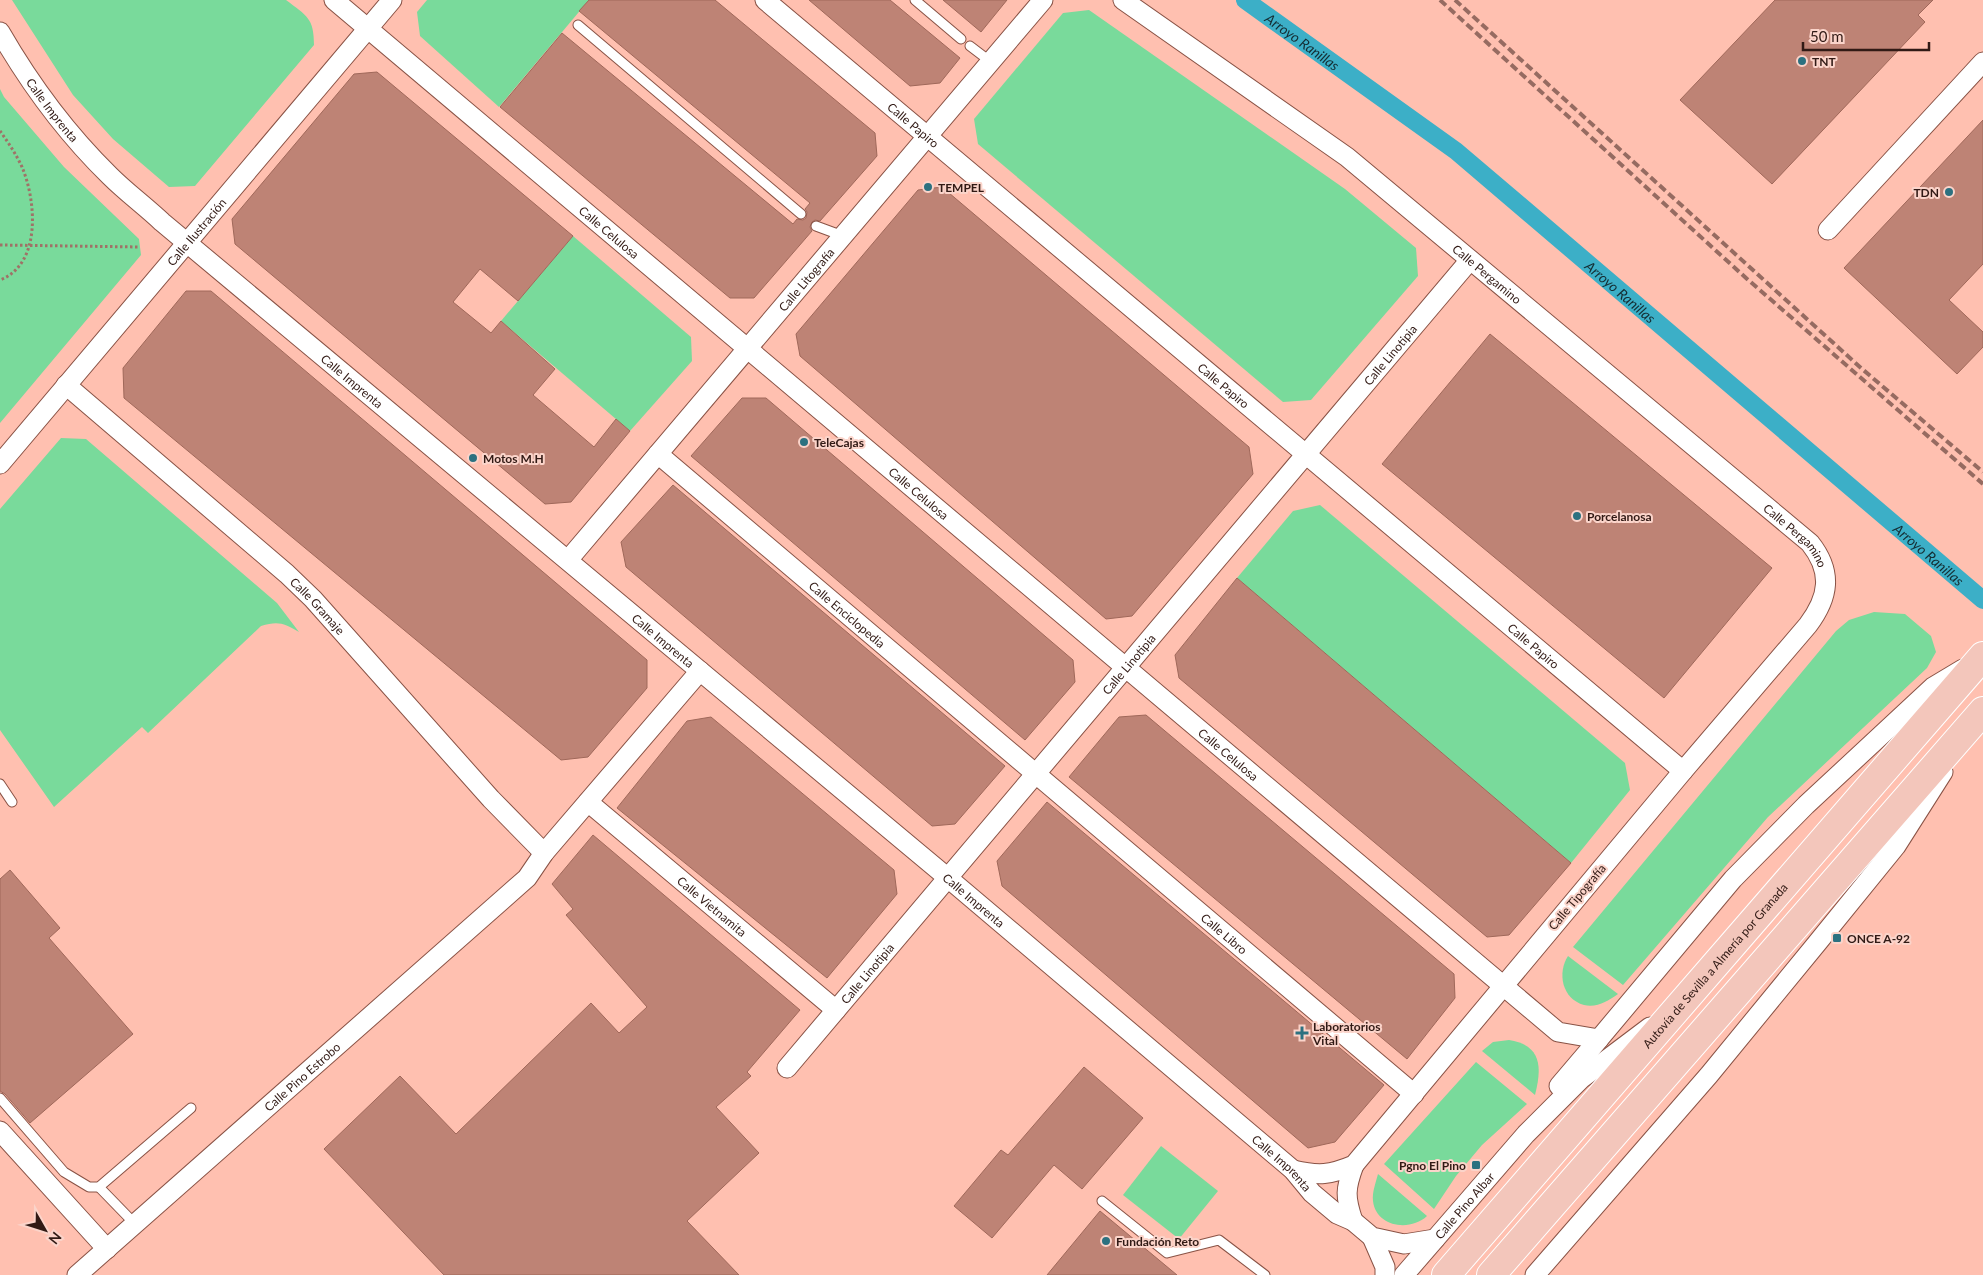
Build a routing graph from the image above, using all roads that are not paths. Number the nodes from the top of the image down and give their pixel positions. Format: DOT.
graph roads {
  1 [pos="334,0"];
  2 [pos="392,0"];
  3 [pos="765,0"];
  4 [pos="915,0"];
  5 [pos="1043,0"];
  6 [pos="1123,0"];
  7 [pos="578,25"];
  8 [pos="367,29"];
  9 [pos="0,32"];
  10 [pos="961,39"];
  11 [pos="970,46"];
  12 [pos="991,62"];
  13 [pos="1983,62"];
  14 [pos="927,136"];
  15 [pos="801,214"];
  16 [pos="816,226"];
  17 [pos="1828,230"];
  18 [pos="843,236"];
  19 [pos="187,243"];
  20 [pos="1470,260"];
  21 [pos="747,349"];
  22 [pos="66,385"];
  23 [pos="658,454"];
  24 [pos="1306,455"];
  25 [pos="0,464"];
  26 [pos="568,560"];
  27 [pos="1825,575"];
  28 [pos="1982,657"];
  29 [pos="1126,668"];
  30 [pos="700,671"];
  31 [pos="1981,714"];
  32 [pos="1682,771"];
  33 [pos="1036,774"];
  34 [pos="0,784"];
  35 [pos="12,802"];
  36 [pos="588,802"];
  37 [pos="544,853"];
  38 [pos="948,878"];
  39 [pos="1504,985"];
  40 [pos="1681,1004"];
  41 [pos="836,1010"];
  42 [pos="1599,1039"];
  43 [pos="787,1068"];
  44 [pos="1414,1094"];
  45 [pos="0,1098"];
  46 [pos="191,1108"];
  47 [pos="0,1131"];
  48 [pos="1526,1134"];
  49 [pos="1354,1165"];
  50 [pos="1293,1170"];
  51 [pos="99,1187"];
  52 [pos="1102,1201"];
  53 [pos="1353,1221"];
  54 [pos="135,1224"];
  55 [pos="1372,1237"];
  56 [pos="1434,1239"];
  57 [pos="107,1249"];
  58 [pos="1261,1274"];
  59 [pos="77,1275"];
  60 [pos="1385,1275"];
  61 [pos="1404,1275"];
  62 [pos="1446,1275"];
  63 [pos="1491,1275"];
  64 [pos="1535,1275"];
  1 -- 8 [label="street, Calle Celulosa"];
  2 -- 8 [label="street, Calle Ilustración"];
  3 -- 14 [label="street, Calle Papiro"];
  4 -- 10 [label="lane"];
  5 -- 12 [label="street, Calle Litografía"];
  6 -- 20 [label="street, Calle Pergamino"];
  7 -- 15 [label="lane"];
  8 -- 19 [label="street, Calle Ilustración"];
  8 -- 21 [label="street, Calle Celulosa"];
  9 -- 19 [label="street, Calle Imprenta"];
  11 -- 12 [label="lane"];
  12 -- 14 [label="street, Calle Litografía"];
  13 -- 17 [label="street"];
  14 -- 18 [label="street, Calle Litografía"];
  14 -- 24 [label="street, Calle Papiro"];
  16 -- 18 [label="lane"];
  18 -- 21 [label="street, Calle Litografía"];
  19 -- 22 [label="street, Calle Ilustración"];
  19 -- 26 [label="street, Calle Imprenta"];
  20 -- 24 [label="street, Calle Linotipia"];
  20 -- 27 [label="street, Calle Pergamino"];
  21 -- 23 [label="street, Calle Litografía"];
  21 -- 29 [label="street, Calle Celulosa"];
  22 -- 25 [label="street, Calle Ilustración"];
  22 -- 37 [label="street, Calle Gramaje"];
  23 -- 26 [label="street, Calle Litografía"];
  23 -- 33 [label="street, Calle Enciclopedia"];
  24 -- 29 [label="street, Calle Linotipia"];
  24 -- 32 [label="street, Calle Papiro"];
  26 -- 30 [label="street, Calle Imprenta"];
  27 -- 32 [label="street, Calle Tipografía"];
  28 -- 40 [label="highway, Autovía de Sevilla a Almería por Granada"];
  28 -- 42 [label="street"];
  29 -- 33 [label="street, Calle Linotipia"];
  29 -- 39 [label="street, Calle Celulosa"];
  30 -- 36 [label="street, Calle Pino Estrobo"];
  30 -- 38 [label="street, Calle Imprenta"];
  31 -- 63 [label="highway"];
  31 -- 64 [label="street"];
  32 -- 39 [label="street, Calle Tipografía"];
  33 -- 38 [label="street, Calle Linotipia"];
  33 -- 44 [label="street, Calle Libro"];
  34 -- 35 [label="lane"];
  36 -- 37 [label="street, Calle Pino Estrobo"];
  36 -- 41 [label="street, Calle Vietnamita"];
  37 -- 54 [label="street, Calle Pino Estrobo"];
  38 -- 41 [label="street, Calle Linotipia"];
  38 -- 50 [label="street, Calle Imprenta"];
  39 -- 42 [label="street, Calle Celulosa"];
  39 -- 44 [label="street, Calle Tipografía"];
  40 -- 48 [label="street"];
  40 -- 62 [label="highway, Autovía de Sevilla a Almería por Granada"];
  41 -- 43 [label="street, Calle Linotipia"];
  42 -- 48 [label="street"];
  44 -- 49 [label="street, Calle Tipografía"];
  45 -- 51 [label="lane"];
  46 -- 51 [label="lane"];
  47 -- 57 [label="street"];
  48 -- 56 [label="street, Calle Pino Albar"];
  49 -- 50 [label="street, Calle Tipografía"];
  49 -- 53 [label="street"];
  50 -- 53 [label="street, Calle Imprenta"];
  51 -- 54 [label="lane"];
  52 -- 58 [label="lane"];
  53 -- 55 [label="street, Calle Imprenta"];
  54 -- 57 [label="street, Calle Pino Estrobo"];
  55 -- 56 [label="street, Calle Imprenta"];
  55 -- 60 [label="street, Calle Imprenta"];
  56 -- 61 [label="street, Calle Pino Albar"];
  57 -- 59 [label="street, Calle Pino Estrobo"];
}
